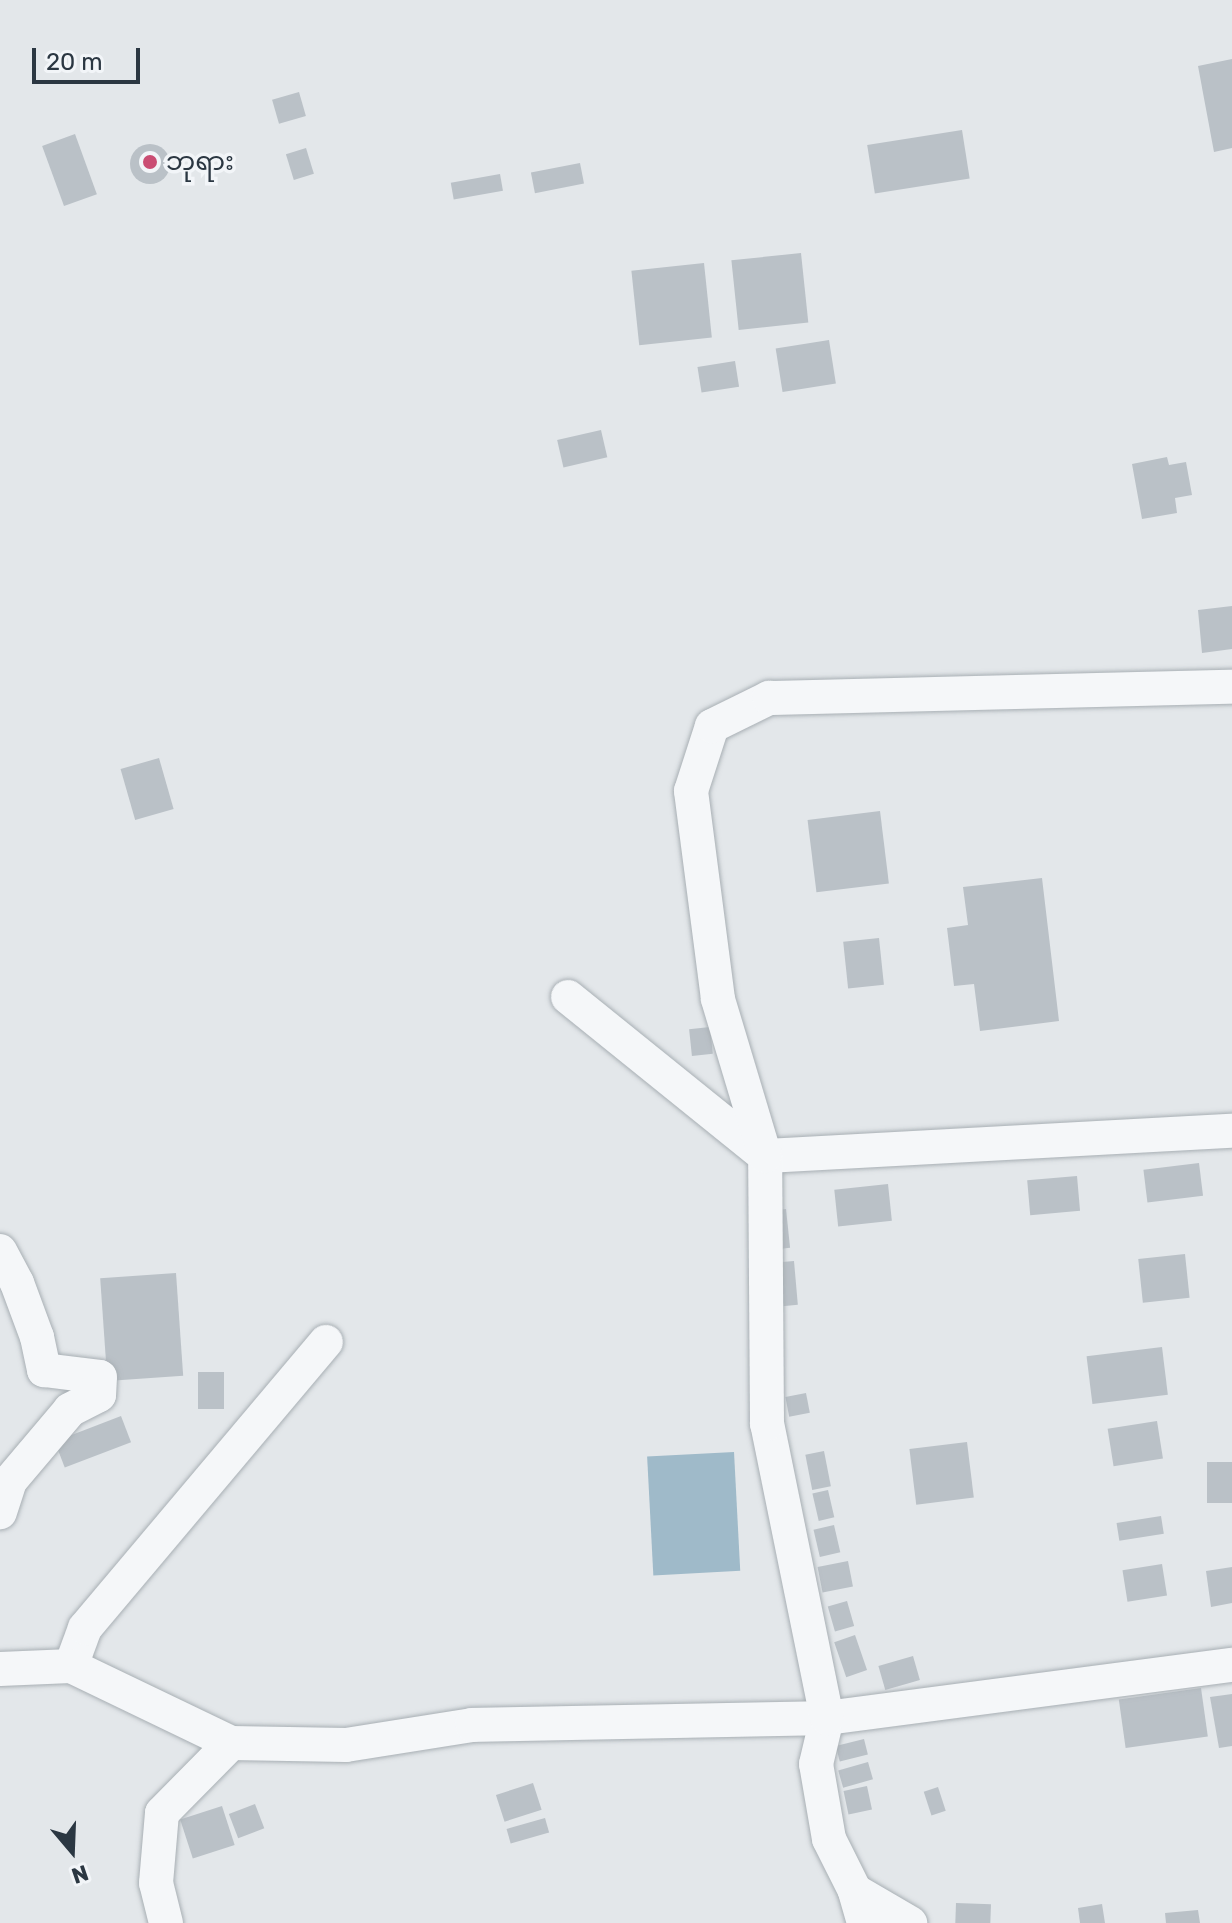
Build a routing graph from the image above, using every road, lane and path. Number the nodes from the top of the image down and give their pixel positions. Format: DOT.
graph roads {
  1 [pos="1232,687"];
  2 [pos="568,997"];
  3 [pos="1232,1131"];
  4 [pos="765,1156"];
  5 [pos="0,1251"];
  6 [pos="326,1342"];
  7 [pos="0,1512"];
  8 [pos="1232,1665"];
  9 [pos="71,1666"];
  10 [pos="0,1669"];
  11 [pos="827,1718"];
  12 [pos="231,1743"];
  13 [pos="860,1907"];
  14 [pos="166,1923"];
  15 [pos="910,1923"];
  1 -- 4 [label="street"];
  2 -- 4 [label="street"];
  3 -- 4 [label="street"];
  4 -- 11 [label="street"];
  5 -- 7 [label="street"];
  6 -- 9 [label="street"];
  8 -- 11 [label="street"];
  9 -- 10 [label="street"];
  9 -- 12 [label="street"];
  11 -- 12 [label="street"];
  11 -- 13 [label="street"];
  12 -- 14 [label="street"];
  13 -- 15 [label="street"];
}
